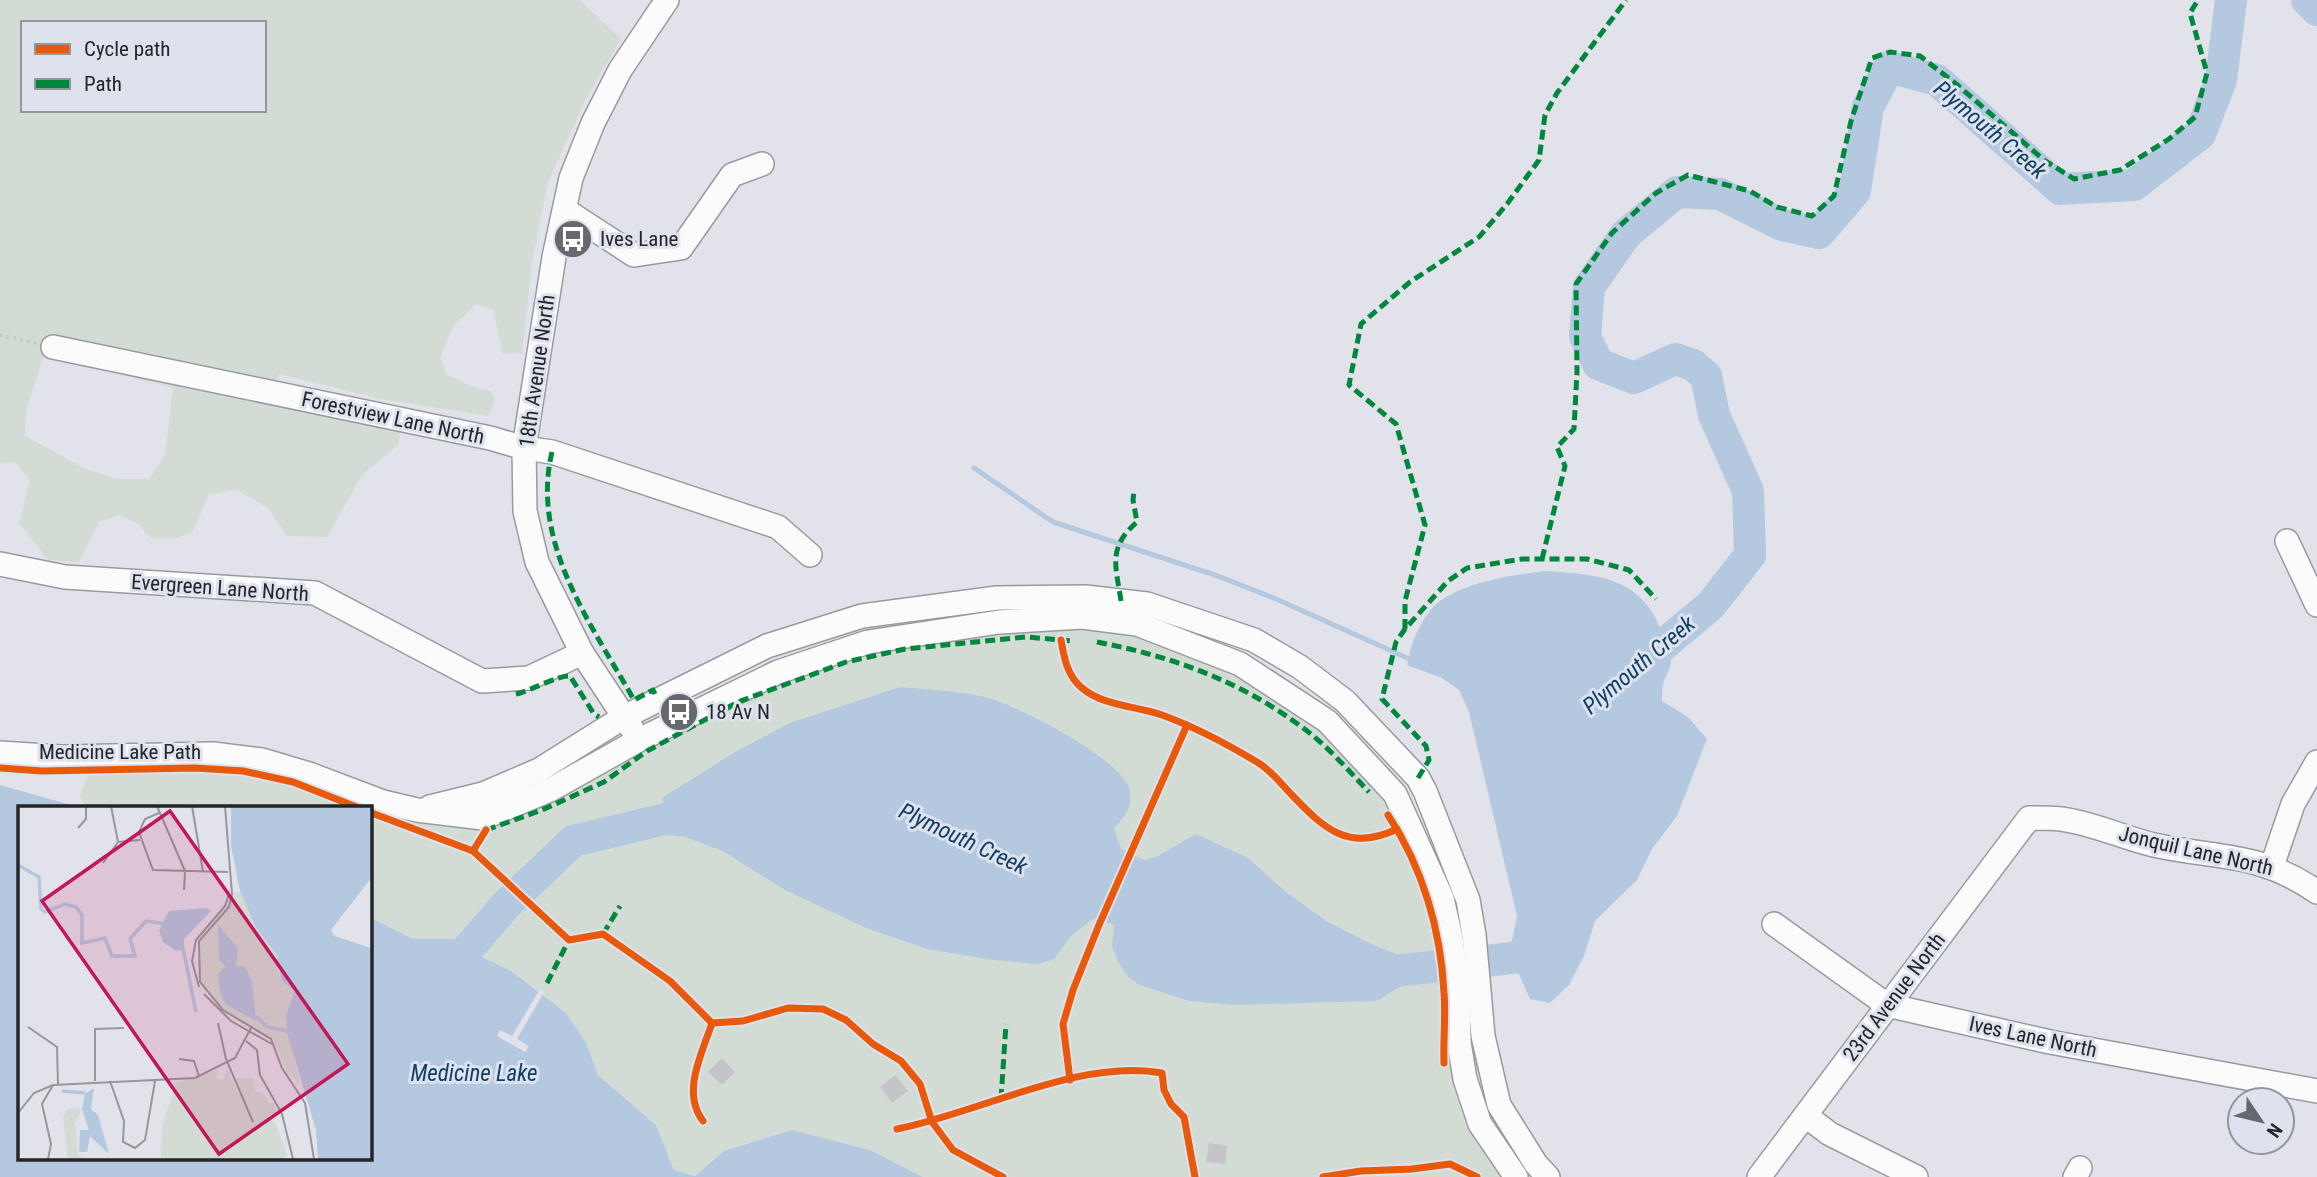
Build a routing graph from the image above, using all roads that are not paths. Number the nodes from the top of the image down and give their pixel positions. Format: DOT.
graph roads {
  1 [pos="667,0"];
  2 [pos="762,164"];
  3 [pos="565,210"];
  4 [pos="53,346"];
  5 [pos="524,449"];
  6 [pos="2287,541"];
  7 [pos="810,555"];
  8 [pos="0,564"];
  9 [pos="2317,605"];
  10 [pos="582,653"];
  11 [pos="624,718"];
  12 [pos="639,740"];
  13 [pos="0,753"];
  14 [pos="2317,762"];
  15 [pos="417,810"];
  16 [pos="2029,818"];
  17 [pos="2272,866"];
  18 [pos="2317,892"];
  19 [pos="1774,924"];
  20 [pos="1469,996"];
  21 [pos="1887,1005"];
  22 [pos="2317,1091"];
  23 [pos="1806,1116"];
  24 [pos="1516,1177"];
  25 [pos="1548,1177"];
  26 [pos="1759,1177"];
  27 [pos="1916,1177"];
  1 -- 3 [label="street, 18th Avenue North"];
  2 -- 3 [label="street"];
  3 -- 5 [label="street, 18th Avenue North"];
  4 -- 5 [label="street, Forestview Lane North"];
  5 -- 7 [label="street, Forestview Lane North"];
  5 -- 10 [label="street, 18th Avenue North"];
  6 -- 9 [label="street"];
  8 -- 10 [label="street, Evergreen Lane North"];
  10 -- 11 [label="street, 18th Avenue North"];
  11 -- 12 [label="street, 18th Avenue North"];
  11 -- 15 [label="street"];
  11 -- 20 [label="street"];
  12 -- 15 [label="street"];
  12 -- 20 [label="street"];
  13 -- 15 [label="street"];
  14 -- 17 [label="street"];
  16 -- 17 [label="street, Jonquil Lane North"];
  16 -- 21 [label="street, 23rd Avenue North"];
  17 -- 18 [label="street, Jonquil Lane North"];
  19 -- 21 [label="street, Ives Lane North"];
  20 -- 24 [label="street"];
  20 -- 25 [label="street"];
  21 -- 22 [label="street, Ives Lane North"];
  21 -- 23 [label="street, 23rd Avenue North"];
  23 -- 26 [label="street, 23rd Avenue North"];
  23 -- 27 [label="street"];
}
